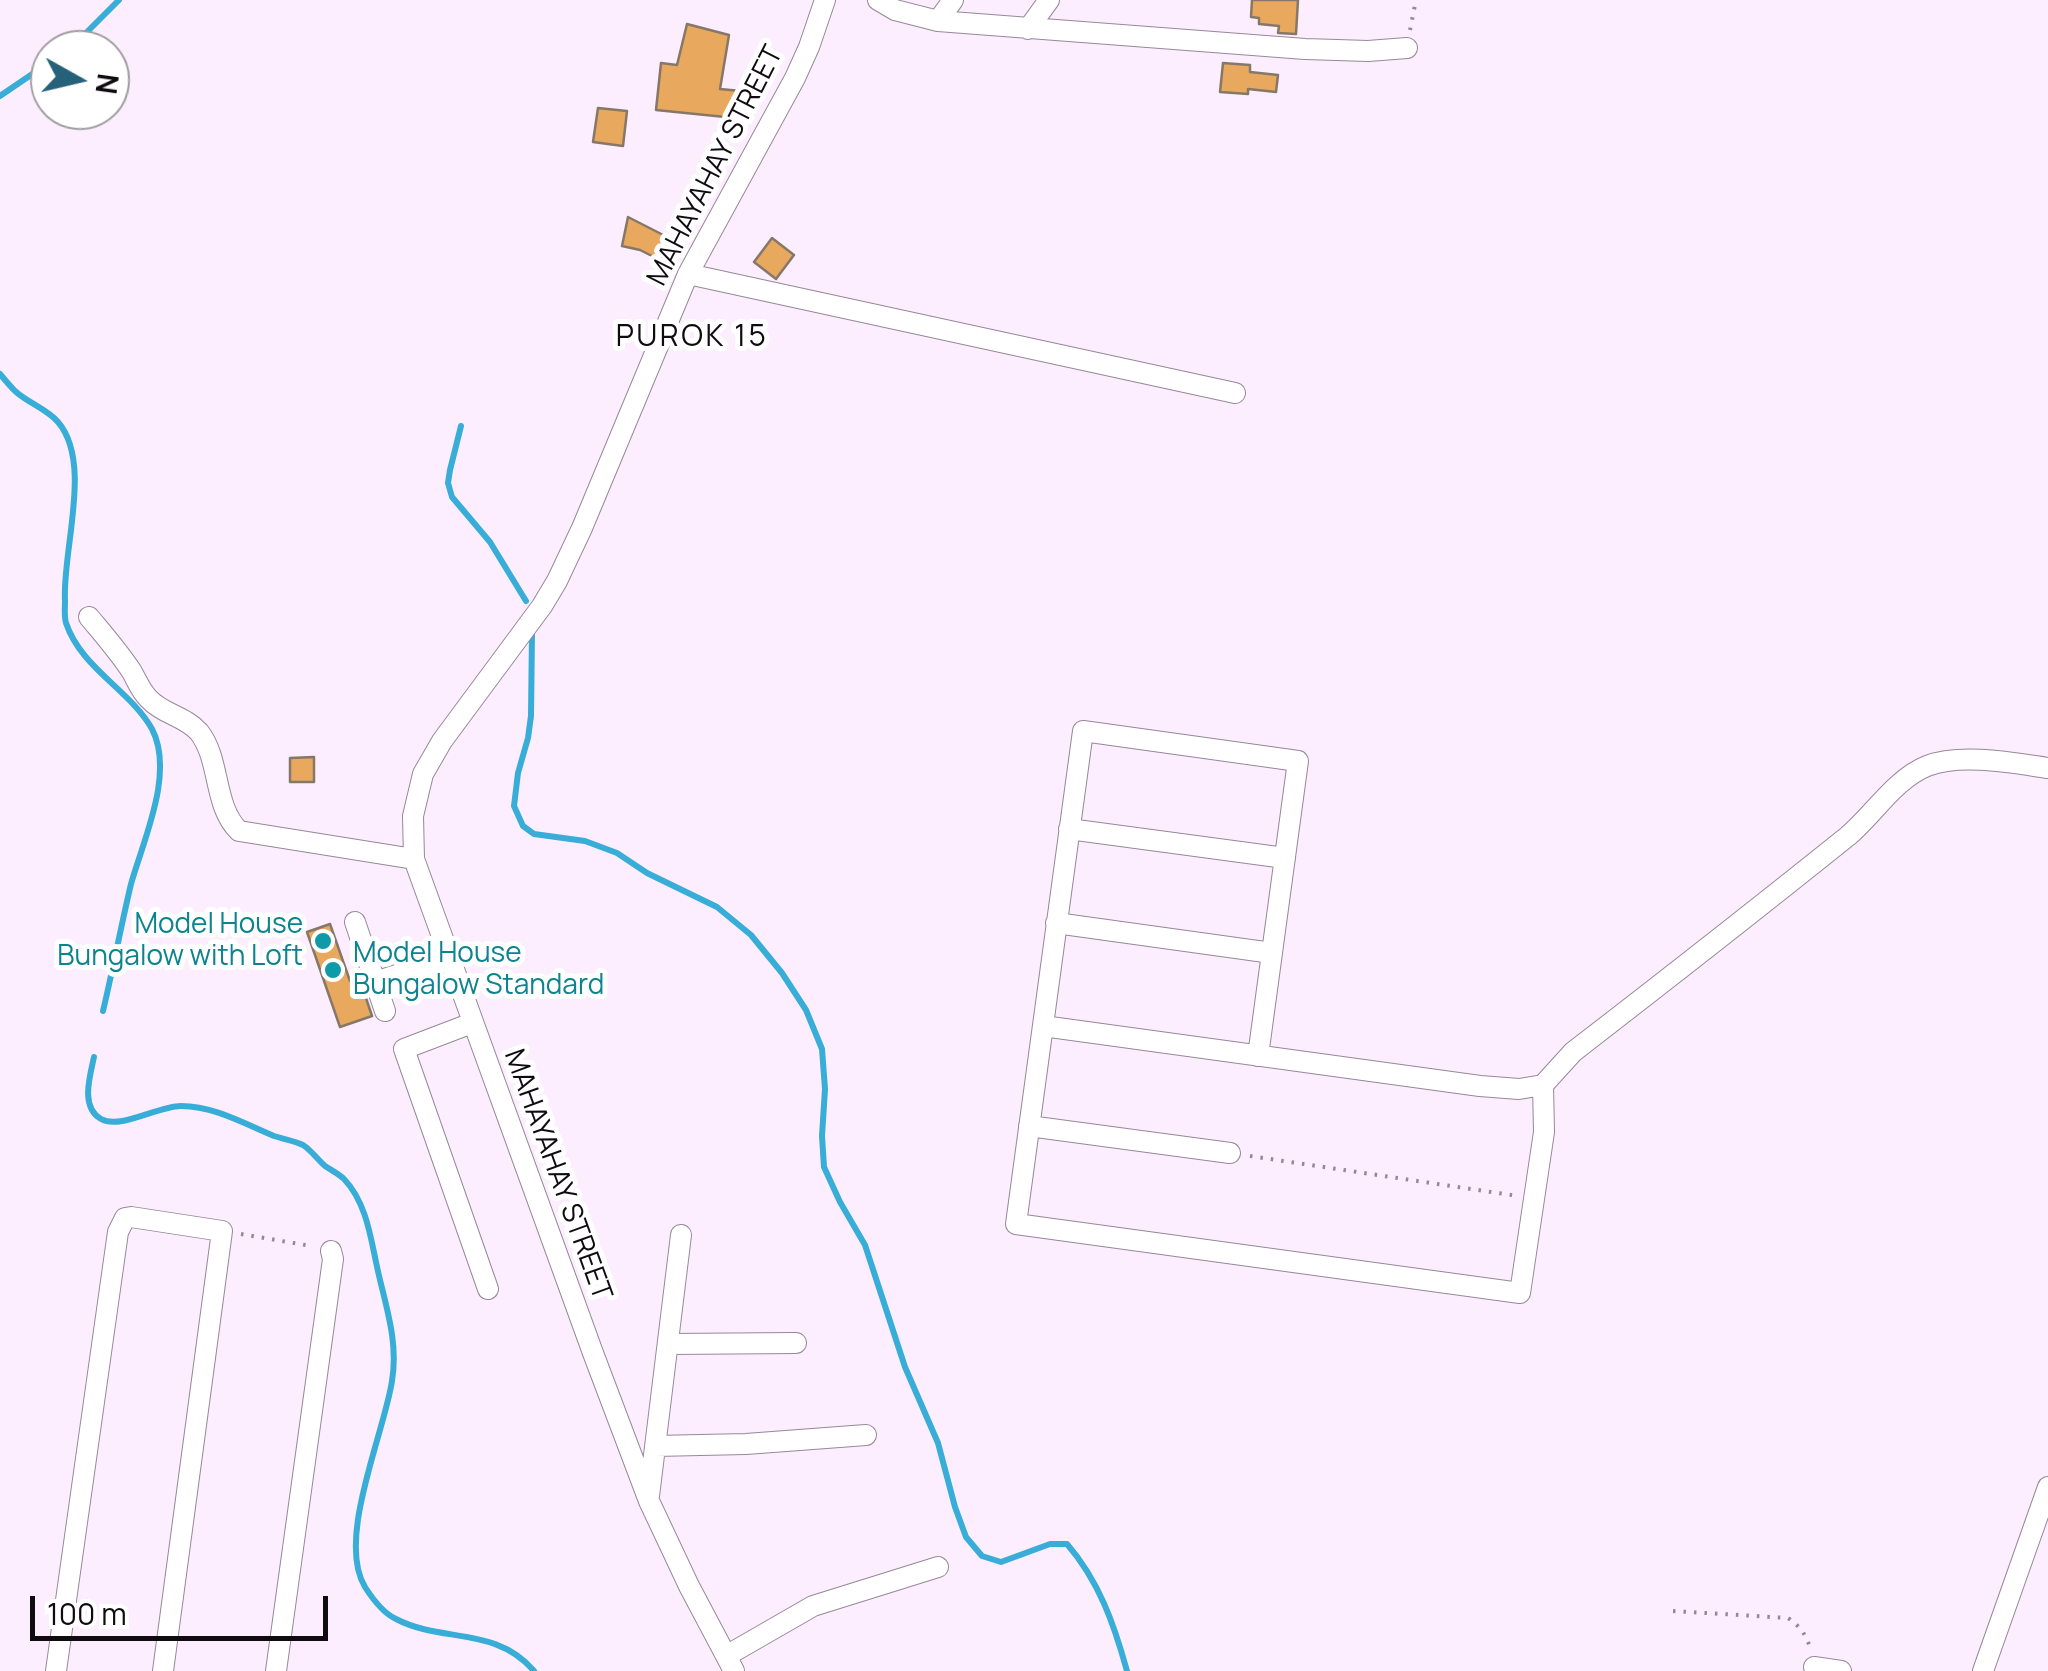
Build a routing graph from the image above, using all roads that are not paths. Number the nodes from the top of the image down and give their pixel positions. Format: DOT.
graph roads {
  1 [pos="825,0"];
  2 [pos="878,0"];
  3 [pos="954,0"];
  4 [pos="1050,0"];
  5 [pos="938,21"];
  6 [pos="1028,29"];
  7 [pos="1407,48"];
  8 [pos="688,274"];
  9 [pos="1235,393"];
  10 [pos="89,617"];
  11 [pos="2048,768"];
  12 [pos="1069,829"];
  13 [pos="1285,858"];
  14 [pos="414,859"];
  15 [pos="355,922"];
  16 [pos="1056,924"];
  17 [pos="1272,953"];
  18 [pos="449,958"];
  19 [pos="375,982"];
  20 [pos="385,1011"];
  21 [pos="472,1023"];
  22 [pos="1042,1026"];
  23 [pos="1258,1056"];
  24 [pos="1543,1086"];
  25 [pos="1029,1126"];
  26 [pos="1230,1154"];
  27 [pos="681,1235"];
  28 [pos="331,1252"];
  29 [pos="488,1289"];
  30 [pos="796,1343"];
  31 [pos="668,1344"];
  32 [pos="866,1435"];
  33 [pos="655,1446"];
  34 [pos="2048,1486"];
  35 [pos="649,1501"];
  36 [pos="938,1567"];
  37 [pos="730,1664"];
  38 [pos="1814,1667"];
  39 [pos="56,1671"];
  40 [pos="163,1671"];
  41 [pos="276,1671"];
  42 [pos="1841,1671"];
  43 [pos="1983,1671"];
  1 -- 8 [label="street, MAHAYAHAY STREET"];
  2 -- 5 [label="street"];
  3 -- 5 [label="street"];
  4 -- 6 [label="street"];
  5 -- 6 [label="street"];
  6 -- 7 [label="street"];
  8 -- 9 [label="street"];
  8 -- 14 [label="street, MAHAYAHAY STREET"];
  10 -- 14 [label="street"];
  11 -- 24 [label="street"];
  12 -- 13 [label="street"];
  12 -- 13 [label="street"];
  12 -- 16 [label="street"];
  13 -- 17 [label="street"];
  14 -- 18 [label="street, MAHAYAHAY STREET"];
  15 -- 19 [label="street"];
  16 -- 17 [label="street"];
  16 -- 22 [label="street"];
  17 -- 23 [label="street"];
  18 -- 19 [label="street"];
  18 -- 21 [label="street, MAHAYAHAY STREET"];
  19 -- 20 [label="street"];
  21 -- 29 [label="street"];
  21 -- 35 [label="street, MAHAYAHAY STREET"];
  22 -- 23 [label="street"];
  22 -- 25 [label="street"];
  23 -- 24 [label="street"];
  24 -- 25 [label="street"];
  25 -- 26 [label="street"];
  27 -- 31 [label="street"];
  28 -- 41 [label="street"];
  30 -- 31 [label="street"];
  31 -- 33 [label="street"];
  32 -- 33 [label="street"];
  33 -- 35 [label="street"];
  34 -- 43 [label="street"];
  35 -- 37 [label="street, MAHAYAHAY STREET"];
  36 -- 37 [label="street"];
  38 -- 42 [label="street"];
  39 -- 40 [label="street"];
}
